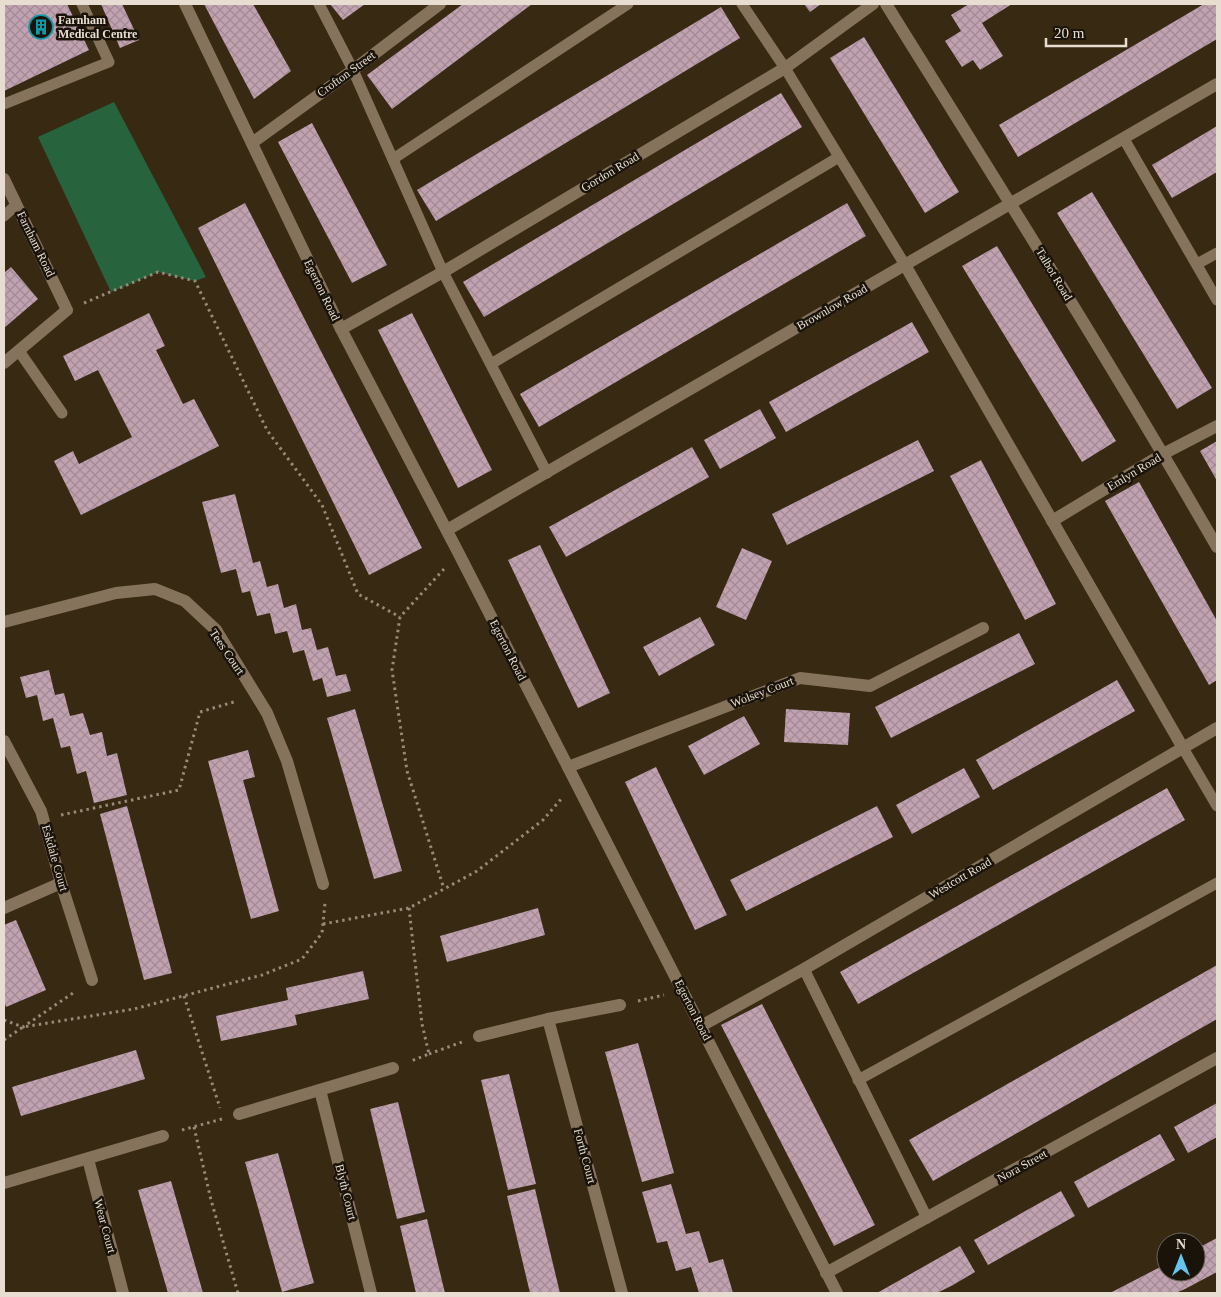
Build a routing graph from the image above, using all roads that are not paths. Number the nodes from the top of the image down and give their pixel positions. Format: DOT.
graph roads {
  1 [pos="82,4"];
  2 [pos="185,4"];
  3 [pos="319,4"];
  4 [pos="440,4"];
  5 [pos="628,4"];
  6 [pos="742,4"];
  7 [pos="873,4"];
  8 [pos="886,4"];
  9 [pos="786,68"];
  10 [pos="353,70"];
  11 [pos="1217,84"];
  12 [pos="4,104"];
  13 [pos="1124,139"];
  14 [pos="252,143"];
  15 [pos="839,157"];
  16 [pos="393,159"];
  17 [pos="4,179"];
  18 [pos="1011,204"];
  19 [pos="16,205"];
  20 [pos="4,216"];
  21 [pos="1217,253"];
  22 [pos="1197,264"];
  23 [pos="905,265"];
  24 [pos="443,272"];
  25 [pos="1217,300"];
  26 [pos="341,329"];
  27 [pos="19,350"];
  28 [pos="4,363"];
  29 [pos="491,364"];
  30 [pos="62,413"];
  31 [pos="1217,426"];
  32 [pos="1163,454"];
  33 [pos="547,472"];
  34 [pos="1052,522"];
  35 [pos="447,530"];
  36 [pos="1217,547"];
  37 [pos="4,622"];
  38 [pos="983,628"];
  39 [pos="1217,728"];
  40 [pos="4,741"];
  41 [pos="1183,748"];
  42 [pos="568,767"];
  43 [pos="1217,806"];
  44 [pos="61,883"];
  45 [pos="1217,883"];
  46 [pos="324,884"];
  47 [pos="4,908"];
  48 [pos="804,969"];
  49 [pos="92,980"];
  50 [pos="620,1005"];
  51 [pos="548,1019"];
  52 [pos="701,1026"];
  53 [pos="479,1036"];
  54 [pos="1217,1058"];
  55 [pos="393,1068"];
  56 [pos="858,1080"];
  57 [pos="320,1090"];
  58 [pos="239,1114"];
  59 [pos="164,1136"];
  60 [pos="88,1158"];
  61 [pos="4,1183"];
  62 [pos="927,1218"];
  63 [pos="826,1273"];
  64 [pos="123,1293"];
  65 [pos="371,1293"];
  66 [pos="622,1293"];
  67 [pos="837,1293"];
  1 -- 12 [label="lane"];
  2 -- 14 [label="street, Egerton Road"];
  3 -- 10 [label="lane"];
  4 -- 10 [label="street, Crofton Street"];
  5 -- 16 [label="lane"];
  6 -- 9 [label="lane"];
  7 -- 9 [label="street, Gordon Road"];
  8 -- 18 [label="street, Talbot Road"];
  9 -- 15 [label="lane"];
  9 -- 24 [label="street, Gordon Road"];
  10 -- 14 [label="street, Crofton Street"];
  10 -- 16 [label="lane"];
  11 -- 13 [label="street, Brownlow Road"];
  13 -- 18 [label="street, Brownlow Road"];
  13 -- 22 [label="lane"];
  14 -- 26 [label="street, Egerton Road"];
  15 -- 23 [label="lane"];
  15 -- 29 [label="lane"];
  16 -- 24 [label="lane"];
  17 -- 19 [label="street, Farnham Road"];
  18 -- 23 [label="street, Brownlow Road"];
  18 -- 32 [label="street, Talbot Road"];
  19 -- 20 [label="lane"];
  19 -- 27 [label="street, Farnham Road"];
  21 -- 22 [label="lane"];
  22 -- 25 [label="lane"];
  23 -- 33 [label="street, Brownlow Road"];
  23 -- 34 [label="street"];
  24 -- 26 [label="street, Gordon Road"];
  24 -- 29 [label="lane"];
  26 -- 35 [label="street, Egerton Road"];
  27 -- 28 [label="street"];
  27 -- 30 [label="lane"];
  29 -- 33 [label="lane"];
  31 -- 32 [label="street, Emlyn Road"];
  32 -- 34 [label="street, Emlyn Road"];
  32 -- 36 [label="street, Talbot Road"];
  33 -- 35 [label="street, Brownlow Road"];
  34 -- 41 [label="street"];
  35 -- 42 [label="street, Egerton Road"];
  37 -- 46 [label="street, Tees Court"];
  38 -- 42 [label="street, Wolsey Court"];
  39 -- 41 [label="street, Westcott Road"];
  40 -- 44 [label="street, Eskdale Court"];
  41 -- 43 [label="lane"];
  41 -- 48 [label="street, Westcott Road"];
  42 -- 52 [label="street, Egerton Road"];
  44 -- 47 [label="street"];
  44 -- 49 [label="street, Eskdale Court"];
  45 -- 56 [label="lane"];
  48 -- 52 [label="street, Westcott Road"];
  48 -- 56 [label="lane"];
  50 -- 51 [label="street"];
  51 -- 53 [label="street"];
  51 -- 66 [label="street, Forth Court"];
  52 -- 63 [label="street, Egerton Road"];
  54 -- 62 [label="street, Nora Street"];
  55 -- 57 [label="street"];
  56 -- 62 [label="lane"];
  57 -- 58 [label="street"];
  57 -- 65 [label="street, Blyth Court"];
  59 -- 60 [label="street"];
  60 -- 61 [label="street"];
  60 -- 64 [label="street, Wear Court"];
  62 -- 63 [label="street, Nora Street"];
  63 -- 67 [label="street, Egerton Road"];
}
